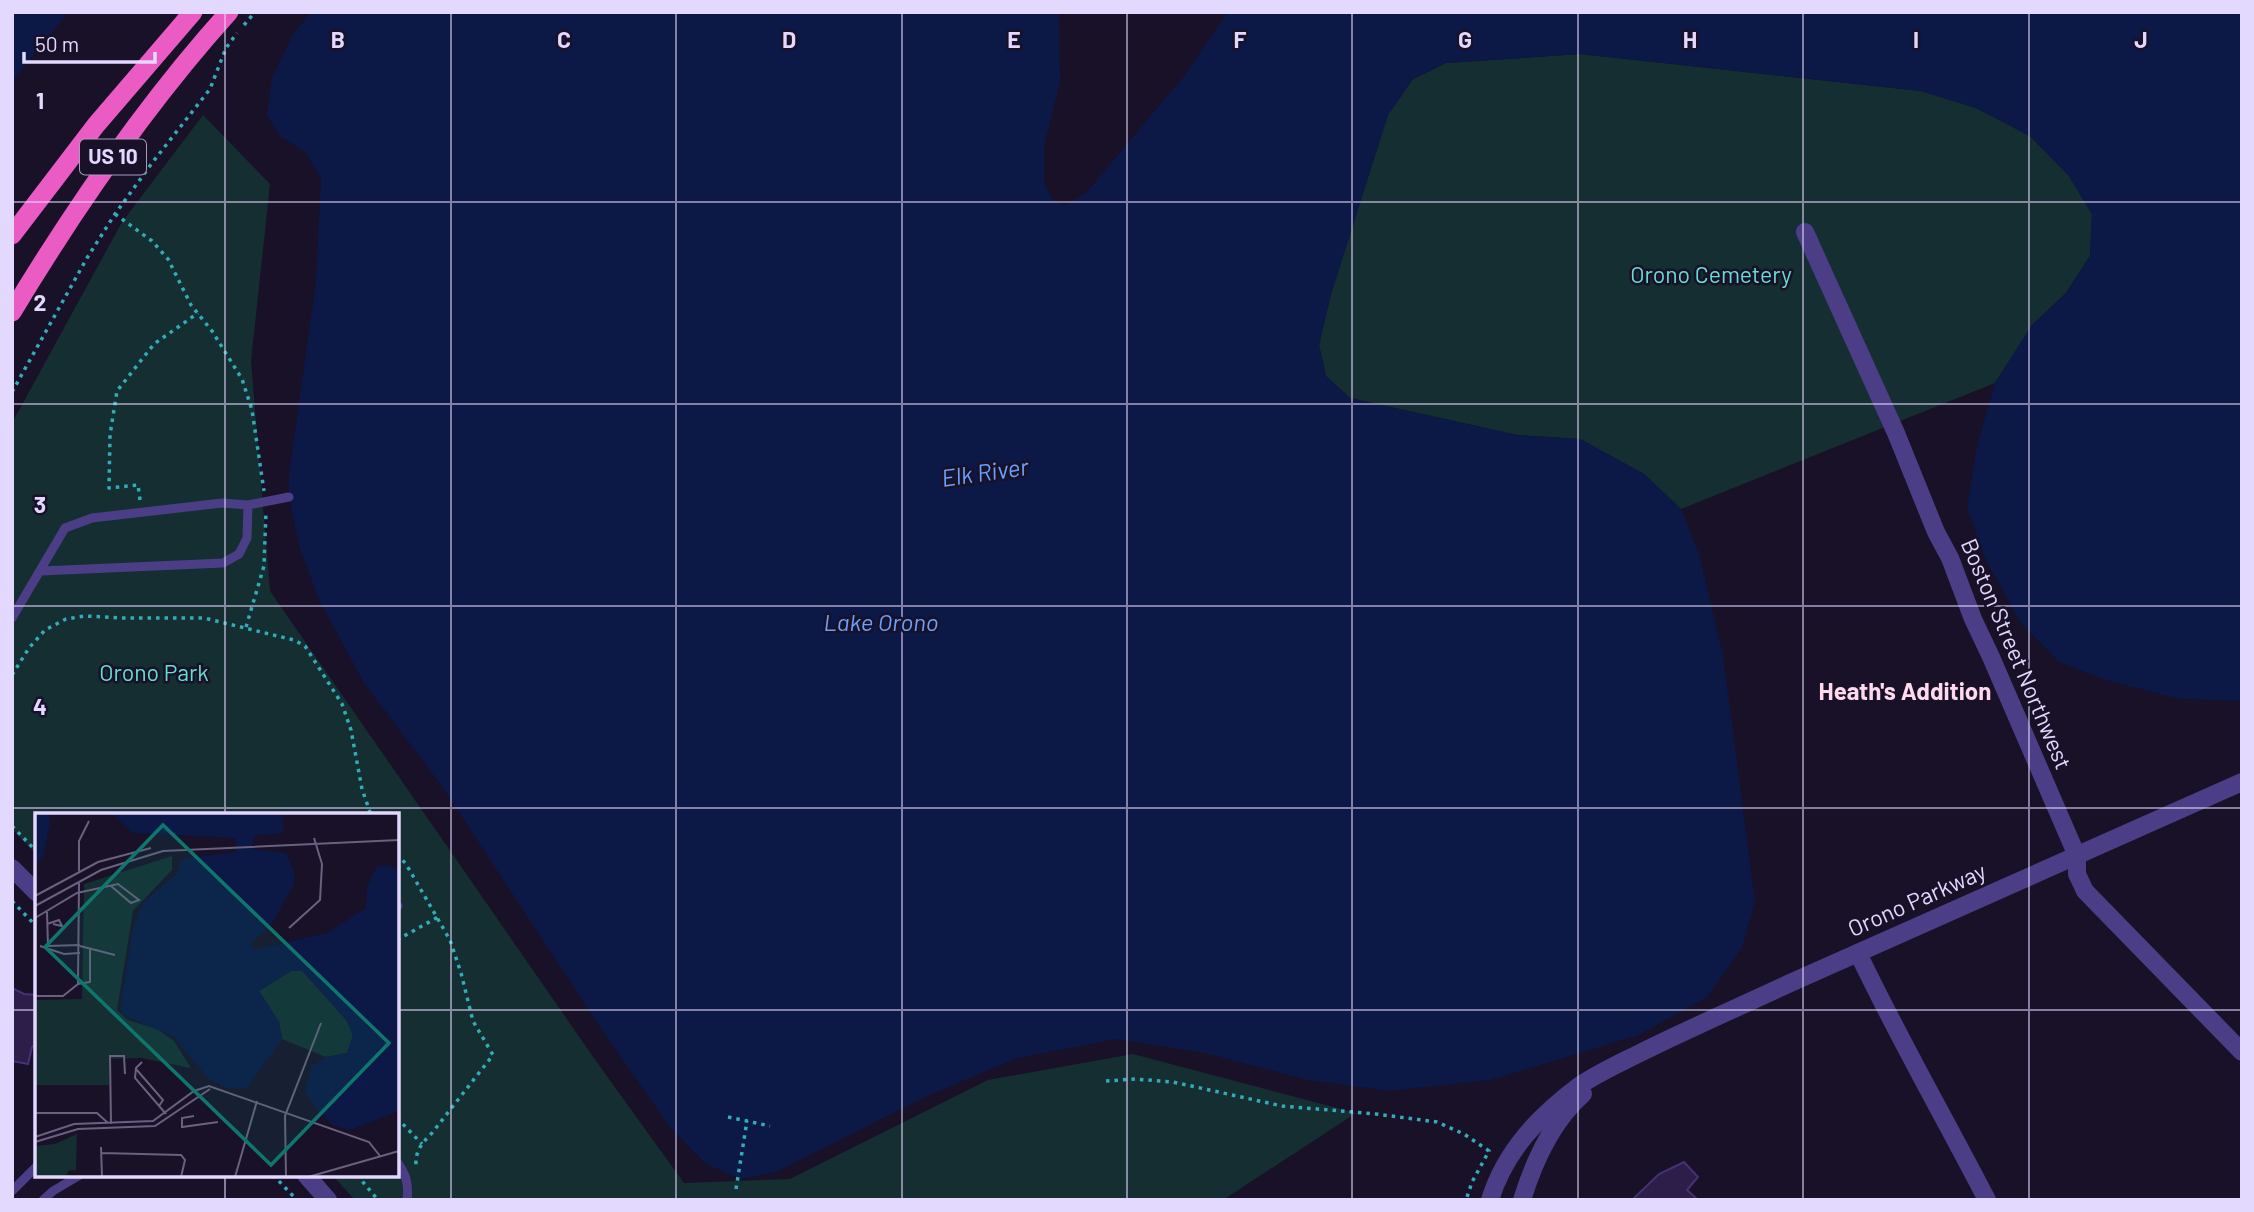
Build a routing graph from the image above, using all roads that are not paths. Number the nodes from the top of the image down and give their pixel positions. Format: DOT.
graph roads {
  1 [pos="193,12"];
  2 [pos="229,12"];
  3 [pos="1805,232"];
  4 [pos="12,235"];
  5 [pos="12,312"];
  6 [pos="289,497"];
  7 [pos="248,505"];
  8 [pos="41,571"];
  9 [pos="12,618"];
  10 [pos="2242,782"];
  11 [pos="2077,856"];
  12 [pos="12,869"];
  13 [pos="35,891"];
  14 [pos="1858,953"];
  15 [pos="2242,1052"];
  16 [pos="1614,1066"];
  17 [pos="399,1164"];
  18 [pos="35,1168"];
  19 [pos="76,1177"];
  20 [pos="308,1177"];
  21 [pos="12,1191"];
  22 [pos="43,1200"];
  23 [pos="328,1200"];
  24 [pos="407,1200"];
  25 [pos="1490,1200"];
  26 [pos="1522,1200"];
  27 [pos="1987,1200"];
  1 -- 4 [label="highway, US 10"];
  2 -- 5 [label="highway, US 10"];
  3 -- 11 [label="street, Boston Street Northwest"];
  6 -- 7 [label="lane"];
  7 -- 8 [label="lane"];
  7 -- 8 [label="lane"];
  8 -- 9 [label="lane"];
  10 -- 11 [label="street, Orono Parkway"];
  11 -- 14 [label="street, Orono Parkway"];
  11 -- 15 [label="street, Boston Street Northwest"];
  12 -- 13 [label="street"];
  14 -- 16 [label="street, Orono Parkway"];
  14 -- 27 [label="street"];
  16 -- 25 [label="street"];
  16 -- 26 [label="street"];
  17 -- 24 [label="lane"];
  18 -- 21 [label="lane"];
  19 -- 22 [label="lane"];
  20 -- 23 [label="street"];
}
